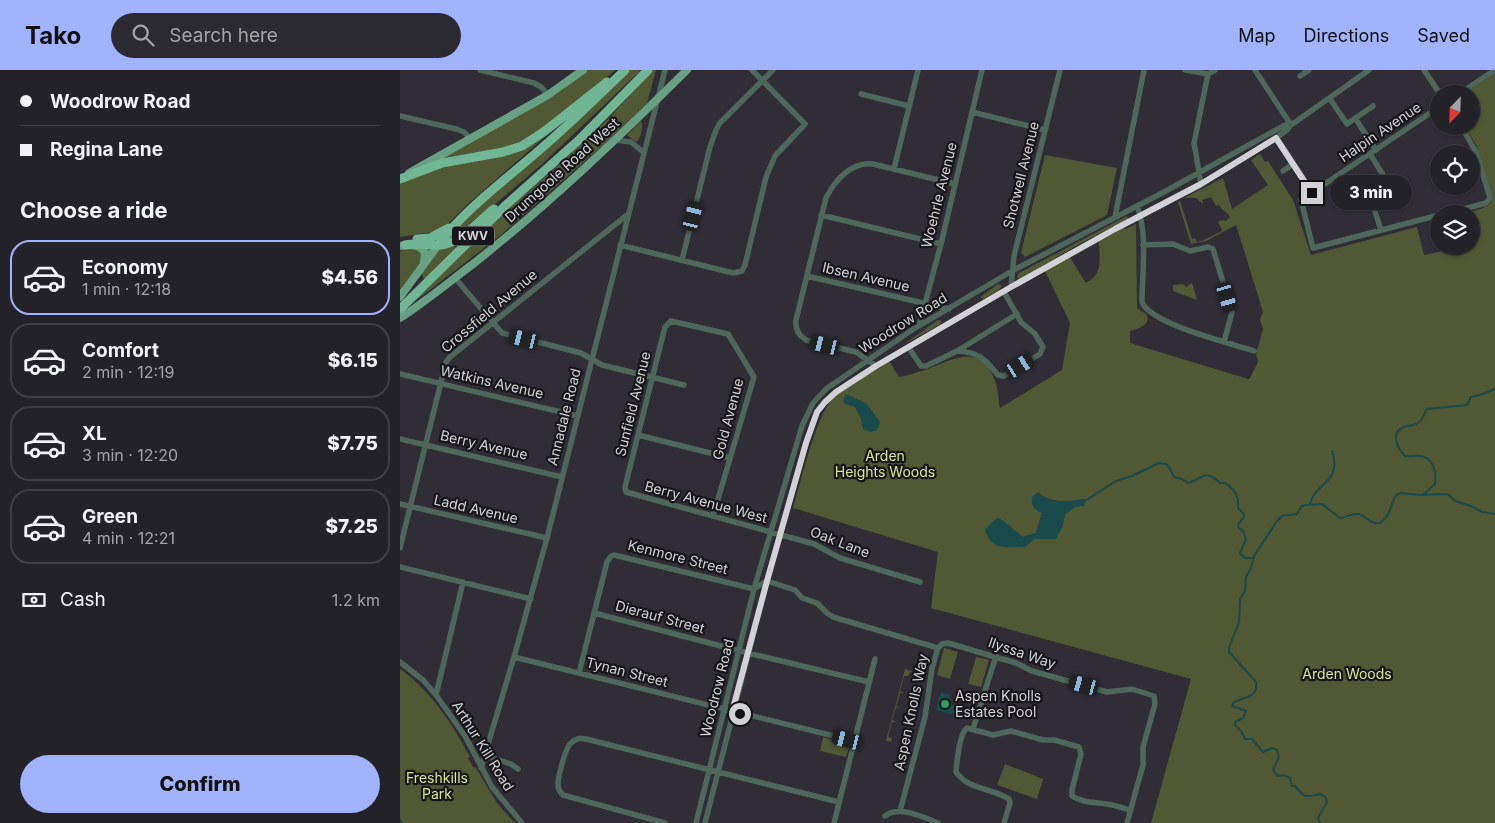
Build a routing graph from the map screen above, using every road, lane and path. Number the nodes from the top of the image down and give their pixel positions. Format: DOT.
graph roads {
  1 [pos="481,70"];
  2 [pos="584,70"];
  3 [pos="620,70"];
  4 [pos="625,70"];
  5 [pos="648,70"];
  6 [pos="665,70"];
  7 [pos="686,70"];
  8 [pos="752,70"];
  9 [pos="773,70"];
  10 [pos="918,70"];
  11 [pos="982,70"];
  12 [pos="1060,70"];
  13 [pos="1144,70"];
  14 [pos="1185,70"];
  15 [pos="1215,70"];
  16 [pos="1255,70"];
  17 [pos="1309,70"];
  18 [pos="1369,70"];
  19 [pos="1424,70"];
  20 [pos="1494,70"];
  21 [pos="1208,74"];
  22 [pos="1300,76"];
  23 [pos="763,80"];
  24 [pos="1434,85"];
  25 [pos="1472,85"];
  26 [pos="861,94"];
  27 [pos="548,95"];
  28 [pos="1330,99"];
  29 [pos="657,100"];
  30 [pos="909,106"];
  31 [pos="1373,106"];
  32 [pos="972,112"];
  33 [pos="1430,113"];
  34 [pos="400,116"];
  35 [pos="1355,118"];
  36 [pos="1290,124"];
  37 [pos="1045,130"];
  38 [pos="1466,135"];
  39 [pos="470,138"];
  40 [pos="1276,138"];
  41 [pos="615,140"];
  42 [pos="1376,150"];
  43 [pos="643,152"];
  44 [pos="1370,154"];
  45 [pos="1293,164"];
  46 [pos="549,166"];
  47 [pos="894,169"];
  48 [pos="1283,171"];
  49 [pos="1198,173"];
  50 [pos="400,179"];
  51 [pos="955,184"];
  52 [pos="1201,184"];
  53 [pos="1312,193"];
  54 [pos="1479,205"];
  55 [pos="1137,206"];
  56 [pos="627,214"];
  57 [pos="821,215"];
  58 [pos="1141,216"];
  59 [pos="1115,217"];
  60 [pos="1430,217"];
  61 [pos="453,225"];
  62 [pos="1381,230"];
  63 [pos="941,244"];
  64 [pos="402,245"];
  65 [pos="438,245"];
  66 [pos="620,245"];
  67 [pos="1143,245"];
  68 [pos="682,260"];
  69 [pos="423,265"];
  70 [pos="1012,271"];
  71 [pos="807,276"];
  72 [pos="455,278"];
  73 [pos="1011,287"];
  74 [pos="1004,292"];
  75 [pos="400,298"];
  76 [pos="924,303"];
  77 [pos="400,309"];
  78 [pos="949,309"];
  79 [pos="1017,314"];
  80 [pos="400,318"];
  81 [pos="668,322"];
  82 [pos="492,323"];
  83 [pos="919,326"];
  84 [pos="1224,342"];
  85 [pos="909,348"];
  86 [pos="957,350"];
  87 [pos="1254,351"];
  88 [pos="592,359"];
  89 [pos="868,360"];
  90 [pos="876,366"];
  91 [pos="400,374"];
  92 [pos="652,377"];
  93 [pos="439,383"];
  94 [pos="684,385"];
  95 [pos="578,416"];
  96 [pos="638,435"];
  97 [pos="400,438"];
  98 [pos="425,444"];
  99 [pos="730,458"];
  100 [pos="562,477"];
  101 [pos="626,492"];
  102 [pos="400,504"];
  103 [pos="410,506"];
  104 [pos="713,516"];
  105 [pos="771,532"];
  106 [pos="780,534"];
  107 [pos="547,538"];
  108 [pos="400,548"];
  109 [pos="400,567"];
  110 [pos="767,581"];
  111 [pos="463,582"];
  112 [pos="920,582"];
  113 [pos="754,589"];
  114 [pos="530,599"];
  115 [pos="594,613"];
  116 [pos="938,648"];
  117 [pos="739,651"];
  118 [pos="748,653"];
  119 [pos="996,656"];
  120 [pos="514,657"];
  121 [pos="875,659"];
  122 [pos="400,662"];
  123 [pos="579,673"];
  124 [pos="869,682"];
  125 [pos="436,695"];
  126 [pos="724,710"];
  127 [pos="732,712"];
  128 [pos="974,729"];
  129 [pos="854,741"];
  130 [pos="485,756"];
  131 [pos="481,768"];
  132 [pos="518,769"];
  133 [pos="709,770"];
  134 [pos="718,772"];
  135 [pos="839,802"];
  136 [pos="1130,810"];
  137 [pos="900,811"];
  138 [pos="886,816"];
  139 [pos="522,823"];
  140 [pos="665,823"];
  141 [pos="696,823"];
  142 [pos="705,823"];
  143 [pos="834,823"];
  144 [pos="938,823"];
  145 [pos="1004,823"];
  146 [pos="1127,823"];
  1 -- 27 [label="street"];
  2 -- 27 [label="main road"];
  3 -- 50 [label="highway"];
  4 -- 61 [label="highway, KWV"];
  5 -- 46 [label="highway, KWV"];
  6 -- 29 [label="street, Annadale Road"];
  7 -- 29 [label="main road, Drumgoole Road West"];
  8 -- 23 [label="street"];
  9 -- 23 [label="street"];
  10 -- 30 [label="street"];
  11 -- 32 [label="street, Woehrle Avenue"];
  12 -- 37 [label="street, Shotwell Avenue"];
  13 -- 59 [label="street"];
  14 -- 21 [label="street"];
  15 -- 21 [label="street"];
  16 -- 36 [label="street"];
  17 -- 22 [label="street"];
  18 -- 28 [label="street, Woodrow Road"];
  19 -- 24 [label="street"];
  20 -- 25 [label="street"];
  21 -- 49 [label="street"];
  23 -- 68 [label="street"];
  23 -- 68 [label="street"];
  26 -- 30 [label="street"];
  27 -- 39 [label="main road"];
  28 -- 35 [label="street"];
  28 -- 36 [label="street, Woodrow Road"];
  29 -- 41 [label="main road, Drumgoole Road West"];
  29 -- 43 [label="street, Annadale Road"];
  30 -- 47 [label="street"];
  31 -- 35 [label="street"];
  32 -- 37 [label="street"];
  32 -- 51 [label="street, Woehrle Avenue"];
  33 -- 42 [label="street, Halpin Avenue"];
  34 -- 39 [label="street"];
  35 -- 42 [label="street"];
  36 -- 40 [label="street, Woodrow Road"];
  36 -- 49 [label="street, Woodrow Road"];
  37 -- 70 [label="street, Shotwell Avenue"];
  38 -- 54 [label="street"];
  39 -- 50 [label="main road"];
  40 -- 45 [label="street"];
  40 -- 52 [label="street, Woodrow Road"];
  41 -- 43 [label="street"];
  41 -- 72 [label="main road, Drumgoole Road West"];
  42 -- 44 [label="street, Halpin Avenue"];
  43 -- 56 [label="street, Annadale Road"];
  44 -- 53 [label="street, Halpin Avenue"];
  44 -- 62 [label="street"];
  45 -- 48 [label="street"];
  45 -- 53 [label="street"];
  46 -- 65 [label="highway"];
  46 -- 77 [label="highway, KWV"];
  47 -- 51 [label="street"];
  47 -- 57 [label="street"];
  49 -- 52 [label="street"];
  49 -- 55 [label="street, Woodrow Road"];
  51 -- 63 [label="street, Woehrle Avenue"];
  52 -- 58 [label="street, Woodrow Road"];
  53 -- 62 [label="street"];
  55 -- 58 [label="street"];
  55 -- 59 [label="street, Woodrow Road"];
  56 -- 66 [label="street, Annadale Road"];
  56 -- 82 [label="street, Crossfield Avenue"];
  57 -- 63 [label="street"];
  57 -- 71 [label="street"];
  58 -- 67 [label="street"];
  58 -- 73 [label="street, Woodrow Road"];
  59 -- 70 [label="street, Woodrow Road"];
  60 -- 62 [label="street"];
  61 -- 64 [label="highway"];
  61 -- 65 [label="highway, KWV"];
  63 -- 76 [label="street, Woehrle Avenue"];
  64 -- 65 [label="highway"];
  64 -- 69 [label="main road"];
  65 -- 69 [label="main road"];
  66 -- 68 [label="street"];
  66 -- 88 [label="street, Annadale Road"];
  67 -- 84 [label="street"];
  67 -- 84 [label="street"];
  69 -- 75 [label="main road"];
  70 -- 73 [label="street, Shotwell Avenue"];
  70 -- 78 [label="street, Woodrow Road"];
  71 -- 76 [label="street, Ibsen Avenue"];
  71 -- 89 [label="street"];
  72 -- 80 [label="main road, Drumgoole Road West"];
  72 -- 82 [label="street"];
  73 -- 74 [label="street, Woodrow Road"];
  74 -- 79 [label="street"];
  74 -- 85 [label="street, Woodrow Road"];
  76 -- 78 [label="street, Ibsen Avenue"];
  76 -- 83 [label="street, Woehrle Avenue"];
  78 -- 83 [label="street, Woodrow Road"];
  79 -- 86 [label="street"];
  79 -- 86 [label="street"];
  81 -- 92 [label="street, Sunfield Avenue"];
  81 -- 99 [label="street, Gold Avenue"];
  82 -- 88 [label="street"];
  82 -- 93 [label="street, Crossfield Avenue"];
  83 -- 89 [label="street, Woodrow Road"];
  84 -- 87 [label="street"];
  85 -- 86 [label="street"];
  85 -- 90 [label="street, Woodrow Road"];
  88 -- 92 [label="street"];
  88 -- 95 [label="street, Annadale Road"];
  89 -- 90 [label="street"];
  89 -- 105 [label="street, Woodrow Road"];
  90 -- 106 [label="street, Woodrow Road"];
  91 -- 93 [label="street, Watkins Avenue"];
  92 -- 94 [label="street"];
  92 -- 96 [label="street, Sunfield Avenue"];
  93 -- 95 [label="street, Watkins Avenue"];
  93 -- 98 [label="street, Crossfield Avenue"];
  95 -- 100 [label="street, Annadale Road"];
  96 -- 99 [label="street"];
  96 -- 101 [label="street, Sunfield Avenue"];
  97 -- 98 [label="street, Berry Avenue"];
  98 -- 100 [label="street, Berry Avenue"];
  98 -- 103 [label="street, Crossfield Avenue"];
  99 -- 104 [label="street, Gold Avenue"];
  100 -- 107 [label="street, Annadale Road"];
  101 -- 104 [label="street, Berry Avenue West"];
  102 -- 103 [label="street, Ladd Avenue"];
  103 -- 107 [label="street, Ladd Avenue"];
  103 -- 108 [label="street, Crossfield Avenue"];
  104 -- 105 [label="street, Berry Avenue West"];
  105 -- 106 [label="street, Berry Avenue West"];
  105 -- 113 [label="street, Woodrow Road"];
  106 -- 110 [label="street, Woodrow Road"];
  106 -- 112 [label="street, Oak Lane"];
  107 -- 114 [label="street, Annadale Road"];
  109 -- 111 [label="street"];
  110 -- 113 [label="street"];
  110 -- 116 [label="street, Ilyssa Way"];
  110 -- 118 [label="street, Woodrow Road"];
  111 -- 114 [label="street"];
  111 -- 125 [label="street"];
  113 -- 115 [label="street, Kenmore Street"];
  113 -- 117 [label="street, Woodrow Road"];
  114 -- 120 [label="street, Annadale Road"];
  115 -- 117 [label="street, Dierauf Street"];
  115 -- 123 [label="street, Kenmore Street"];
  116 -- 119 [label="street, Ilyssa Way"];
  116 -- 137 [label="street, Aspen Knolls Way"];
  117 -- 118 [label="street, Dierauf Street"];
  117 -- 126 [label="street, Woodrow Road"];
  118 -- 124 [label="street, Dierauf Street"];
  118 -- 127 [label="street, Woodrow Road"];
  119 -- 128 [label="street"];
  119 -- 136 [label="street, Ilyssa Way"];
  120 -- 123 [label="street, Tynan Street"];
  120 -- 130 [label="street, Annadale Road"];
  121 -- 124 [label="street"];
  122 -- 125 [label="street, Arthur Kill Road"];
  123 -- 126 [label="street, Tynan Street"];
  124 -- 129 [label="street"];
  125 -- 131 [label="street, Arthur Kill Road"];
  126 -- 127 [label="street, Tynan Street"];
  126 -- 133 [label="street, Woodrow Road"];
  127 -- 129 [label="street, Tynan Street"];
  127 -- 134 [label="street, Woodrow Road"];
  128 -- 136 [label="street"];
  128 -- 145 [label="street"];
  129 -- 135 [label="street"];
  130 -- 131 [label="street, Annadale Road"];
  130 -- 132 [label="street"];
  131 -- 139 [label="street, Arthur Kill Road"];
  133 -- 134 [label="street"];
  133 -- 140 [label="street"];
  133 -- 141 [label="street, Woodrow Road"];
  134 -- 135 [label="street"];
  134 -- 142 [label="street, Woodrow Road"];
  135 -- 143 [label="street"];
  136 -- 146 [label="street, Ilyssa Way"];
  137 -- 138 [label="street"];
  137 -- 144 [label="street"];
}
